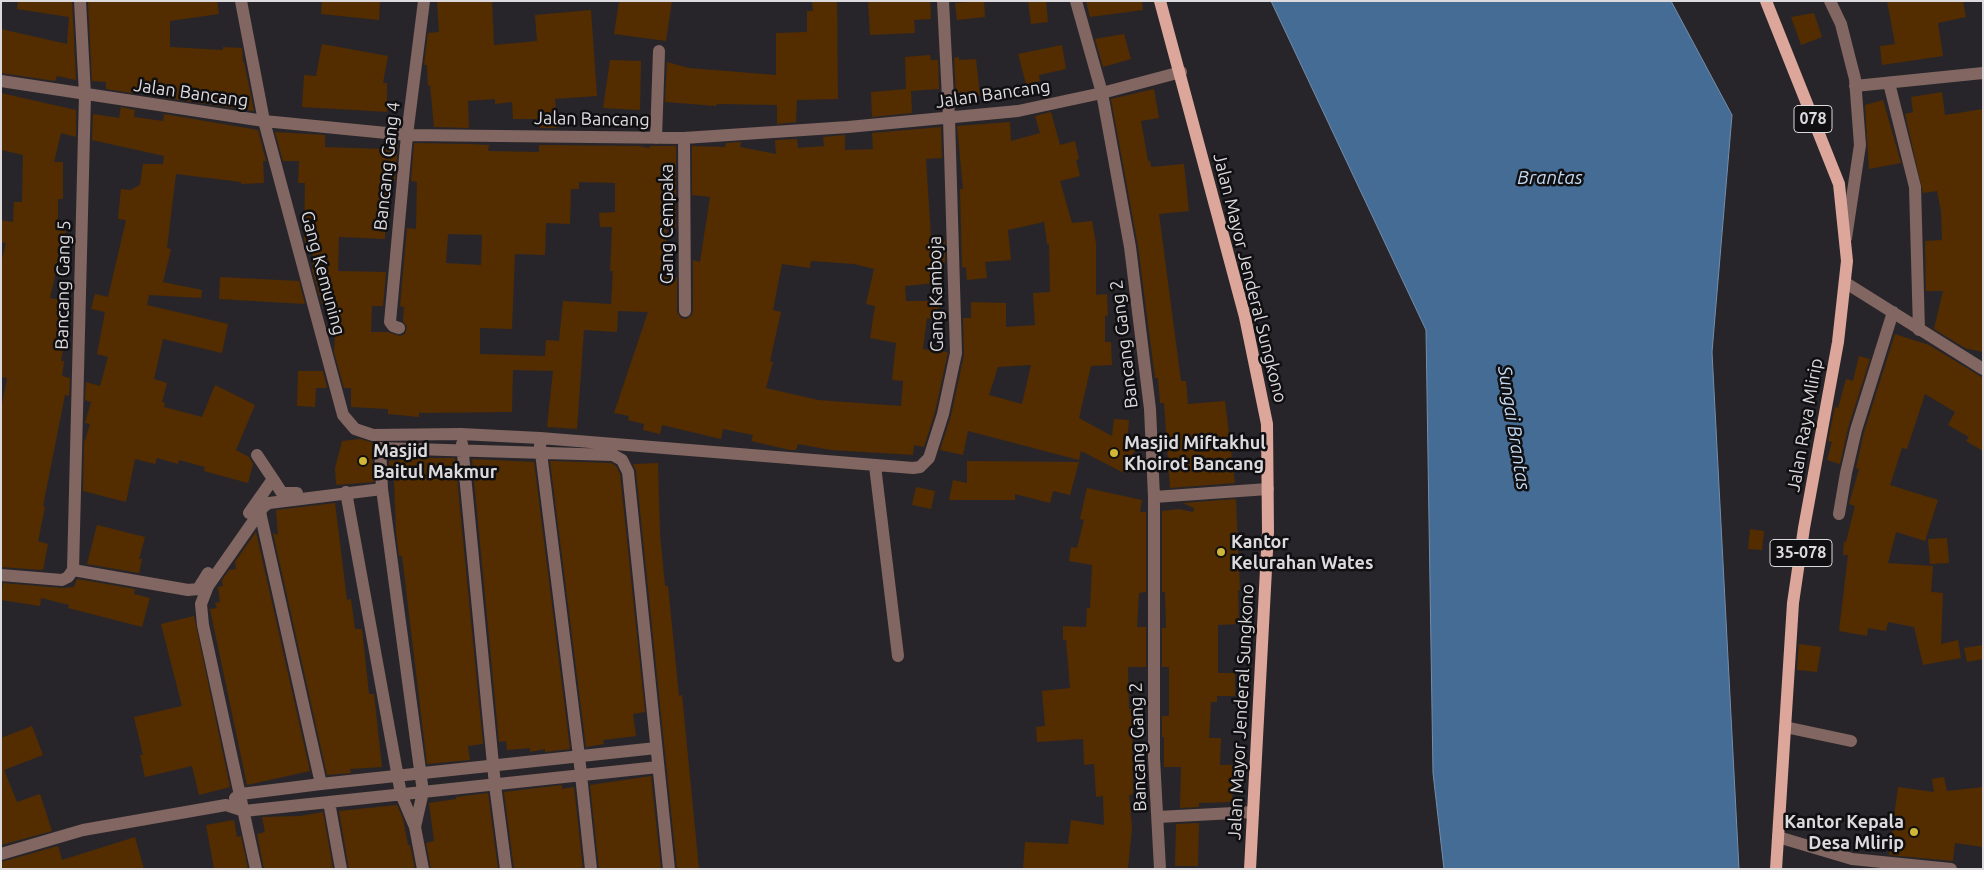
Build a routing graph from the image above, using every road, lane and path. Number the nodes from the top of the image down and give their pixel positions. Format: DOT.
graph roads {
  1 [pos="80,1"];
  2 [pos="241,1"];
  3 [pos="424,1"];
  4 [pos="943,1"];
  5 [pos="1076,1"];
  6 [pos="1160,1"];
  7 [pos="1766,1"];
  8 [pos="1830,1"];
  9 [pos="659,51"];
  10 [pos="1180,72"];
  11 [pos="1983,72"];
  12 [pos="1,81"];
  13 [pos="1890,83"];
  14 [pos="1855,86"];
  15 [pos="1102,93"];
  16 [pos="85,95"];
  17 [pos="949,118"];
  18 [pos="264,121"];
  19 [pos="407,134"];
  20 [pos="656,138"];
  21 [pos="684,138"];
  22 [pos="1846,240"];
  23 [pos="1846,283"];
  24 [pos="686,310"];
  25 [pos="1893,312"];
  26 [pos="399,328"];
  27 [pos="1919,330"];
  28 [pos="1983,369"];
  29 [pos="461,434"];
  30 [pos="540,438"];
  31 [pos="463,450"];
  32 [pos="540,453"];
  33 [pos="257,455"];
  34 [pos="875,466"];
  35 [pos="273,479"];
  36 [pos="382,489"];
  37 [pos="1268,489"];
  38 [pos="313,491"];
  39 [pos="346,492"];
  40 [pos="1154,497"];
  41 [pos="260,512"];
  42 [pos="1839,514"];
  43 [pos="73,570"];
  44 [pos="1,575"];
  45 [pos="898,656"];
  46 [pos="1785,727"];
  47 [pos="1851,741"];
  48 [pos="656,748"];
  49 [pos="580,756"];
  50 [pos="494,766"];
  51 [pos="658,767"];
  52 [pos="421,773"];
  53 [pos="581,775"];
  54 [pos="398,776"];
  55 [pos="321,784"];
  56 [pos="495,785"];
  57 [pos="423,792"];
  58 [pos="241,794"];
  59 [pos="402,794"];
  60 [pos="329,802"];
  61 [pos="226,805"];
  62 [pos="244,811"];
  63 [pos="1253,812"];
  64 [pos="1158,817"];
  65 [pos="415,828"];
  66 [pos="1778,837"];
  67 [pos="1,854"];
  68 [pos="256,869"];
  69 [pos="341,869"];
  70 [pos="423,869"];
  71 [pos="506,869"];
  72 [pos="590,869"];
  73 [pos="669,869"];
  74 [pos="1160,869"];
  75 [pos="1250,869"];
  76 [pos="1776,869"];
  77 [pos="1951,869"];
  1 -- 16 [label="street, Bancang Gang 5"];
  2 -- 18 [label="street, Gang Kemuning"];
  3 -- 19 [label="street, Bancang Gang 4"];
  4 -- 17 [label="street, Gang Kamboja"];
  5 -- 15 [label="street, Bancang Gang 2"];
  6 -- 10 [label="main road, Jalan Mayor Jenderal Sungkono"];
  7 -- 22 [label="main road, Jalan Raya Mlirip / 078"];
  8 -- 14 [label="street"];
  9 -- 20 [label="street"];
  10 -- 15 [label="street, Jalan Bancang"];
  10 -- 37 [label="main road, Jalan Mayor Jenderal Sungkono"];
  11 -- 13 [label="street"];
  12 -- 16 [label="street, Jalan Bancang"];
  13 -- 14 [label="street"];
  13 -- 27 [label="street"];
  14 -- 22 [label="street"];
  15 -- 17 [label="street, Jalan Bancang"];
  15 -- 40 [label="street, Bancang Gang 2"];
  16 -- 18 [label="street, Jalan Bancang"];
  16 -- 43 [label="street, Bancang Gang 5"];
  17 -- 21 [label="street, Jalan Bancang"];
  17 -- 34 [label="street, Gang Kamboja"];
  18 -- 19 [label="street, Jalan Bancang"];
  18 -- 29 [label="street, Gang Kemuning"];
  19 -- 20 [label="street, Jalan Bancang"];
  19 -- 26 [label="street, Bancang Gang 4"];
  20 -- 21 [label="street, Jalan Bancang"];
  21 -- 24 [label="street, Gang Cempaka"];
  22 -- 23 [label="main road, Jalan Raya Mlirip / 35-078"];
  23 -- 25 [label="street"];
  23 -- 46 [label="main road, Jalan Raya Mlirip / 35-078"];
  25 -- 27 [label="street"];
  25 -- 42 [label="street"];
  27 -- 28 [label="street"];
  29 -- 30 [label="street"];
  29 -- 31 [label="street"];
  30 -- 32 [label="street"];
  30 -- 34 [label="street"];
  31 -- 32 [label="street"];
  31 -- 36 [label="street"];
  31 -- 50 [label="street"];
  32 -- 48 [label="street"];
  32 -- 49 [label="street"];
  33 -- 35 [label="street"];
  34 -- 45 [label="street"];
  35 -- 38 [label="street"];
  35 -- 43 [label="street"];
  36 -- 39 [label="street"];
  36 -- 52 [label="street"];
  37 -- 40 [label="street"];
  37 -- 63 [label="main road, Jalan Mayor Jenderal Sungkono"];
  39 -- 41 [label="street"];
  39 -- 54 [label="street"];
  40 -- 64 [label="street, Bancang Gang 2"];
  41 -- 55 [label="street"];
  41 -- 58 [label="street"];
  43 -- 44 [label="street"];
  46 -- 47 [label="street"];
  46 -- 66 [label="main road, Jalan Raya Mlirip / 35-078"];
  48 -- 49 [label="street"];
  48 -- 51 [label="street"];
  49 -- 50 [label="street"];
  49 -- 53 [label="street"];
  50 -- 52 [label="street"];
  50 -- 56 [label="street"];
  51 -- 53 [label="street"];
  51 -- 73 [label="street"];
  52 -- 54 [label="street"];
  52 -- 57 [label="street"];
  53 -- 56 [label="street"];
  53 -- 72 [label="street"];
  54 -- 55 [label="street"];
  54 -- 59 [label="street"];
  55 -- 58 [label="street"];
  56 -- 57 [label="street"];
  56 -- 71 [label="street"];
  57 -- 59 [label="street"];
  57 -- 65 [label="street"];
  58 -- 61 [label="street"];
  58 -- 62 [label="street"];
  59 -- 60 [label="street"];
  59 -- 65 [label="street"];
  60 -- 62 [label="street"];
  60 -- 69 [label="street"];
  61 -- 62 [label="street"];
  61 -- 67 [label="street"];
  62 -- 68 [label="street"];
  63 -- 64 [label="street"];
  63 -- 75 [label="main road, Jalan Mayor Jenderal Sungkono"];
  64 -- 74 [label="street, Bancang Gang 2"];
  65 -- 70 [label="street"];
  66 -- 76 [label="main road, Jalan Raya Mlirip / 35-078"];
  66 -- 77 [label="street"];
}
